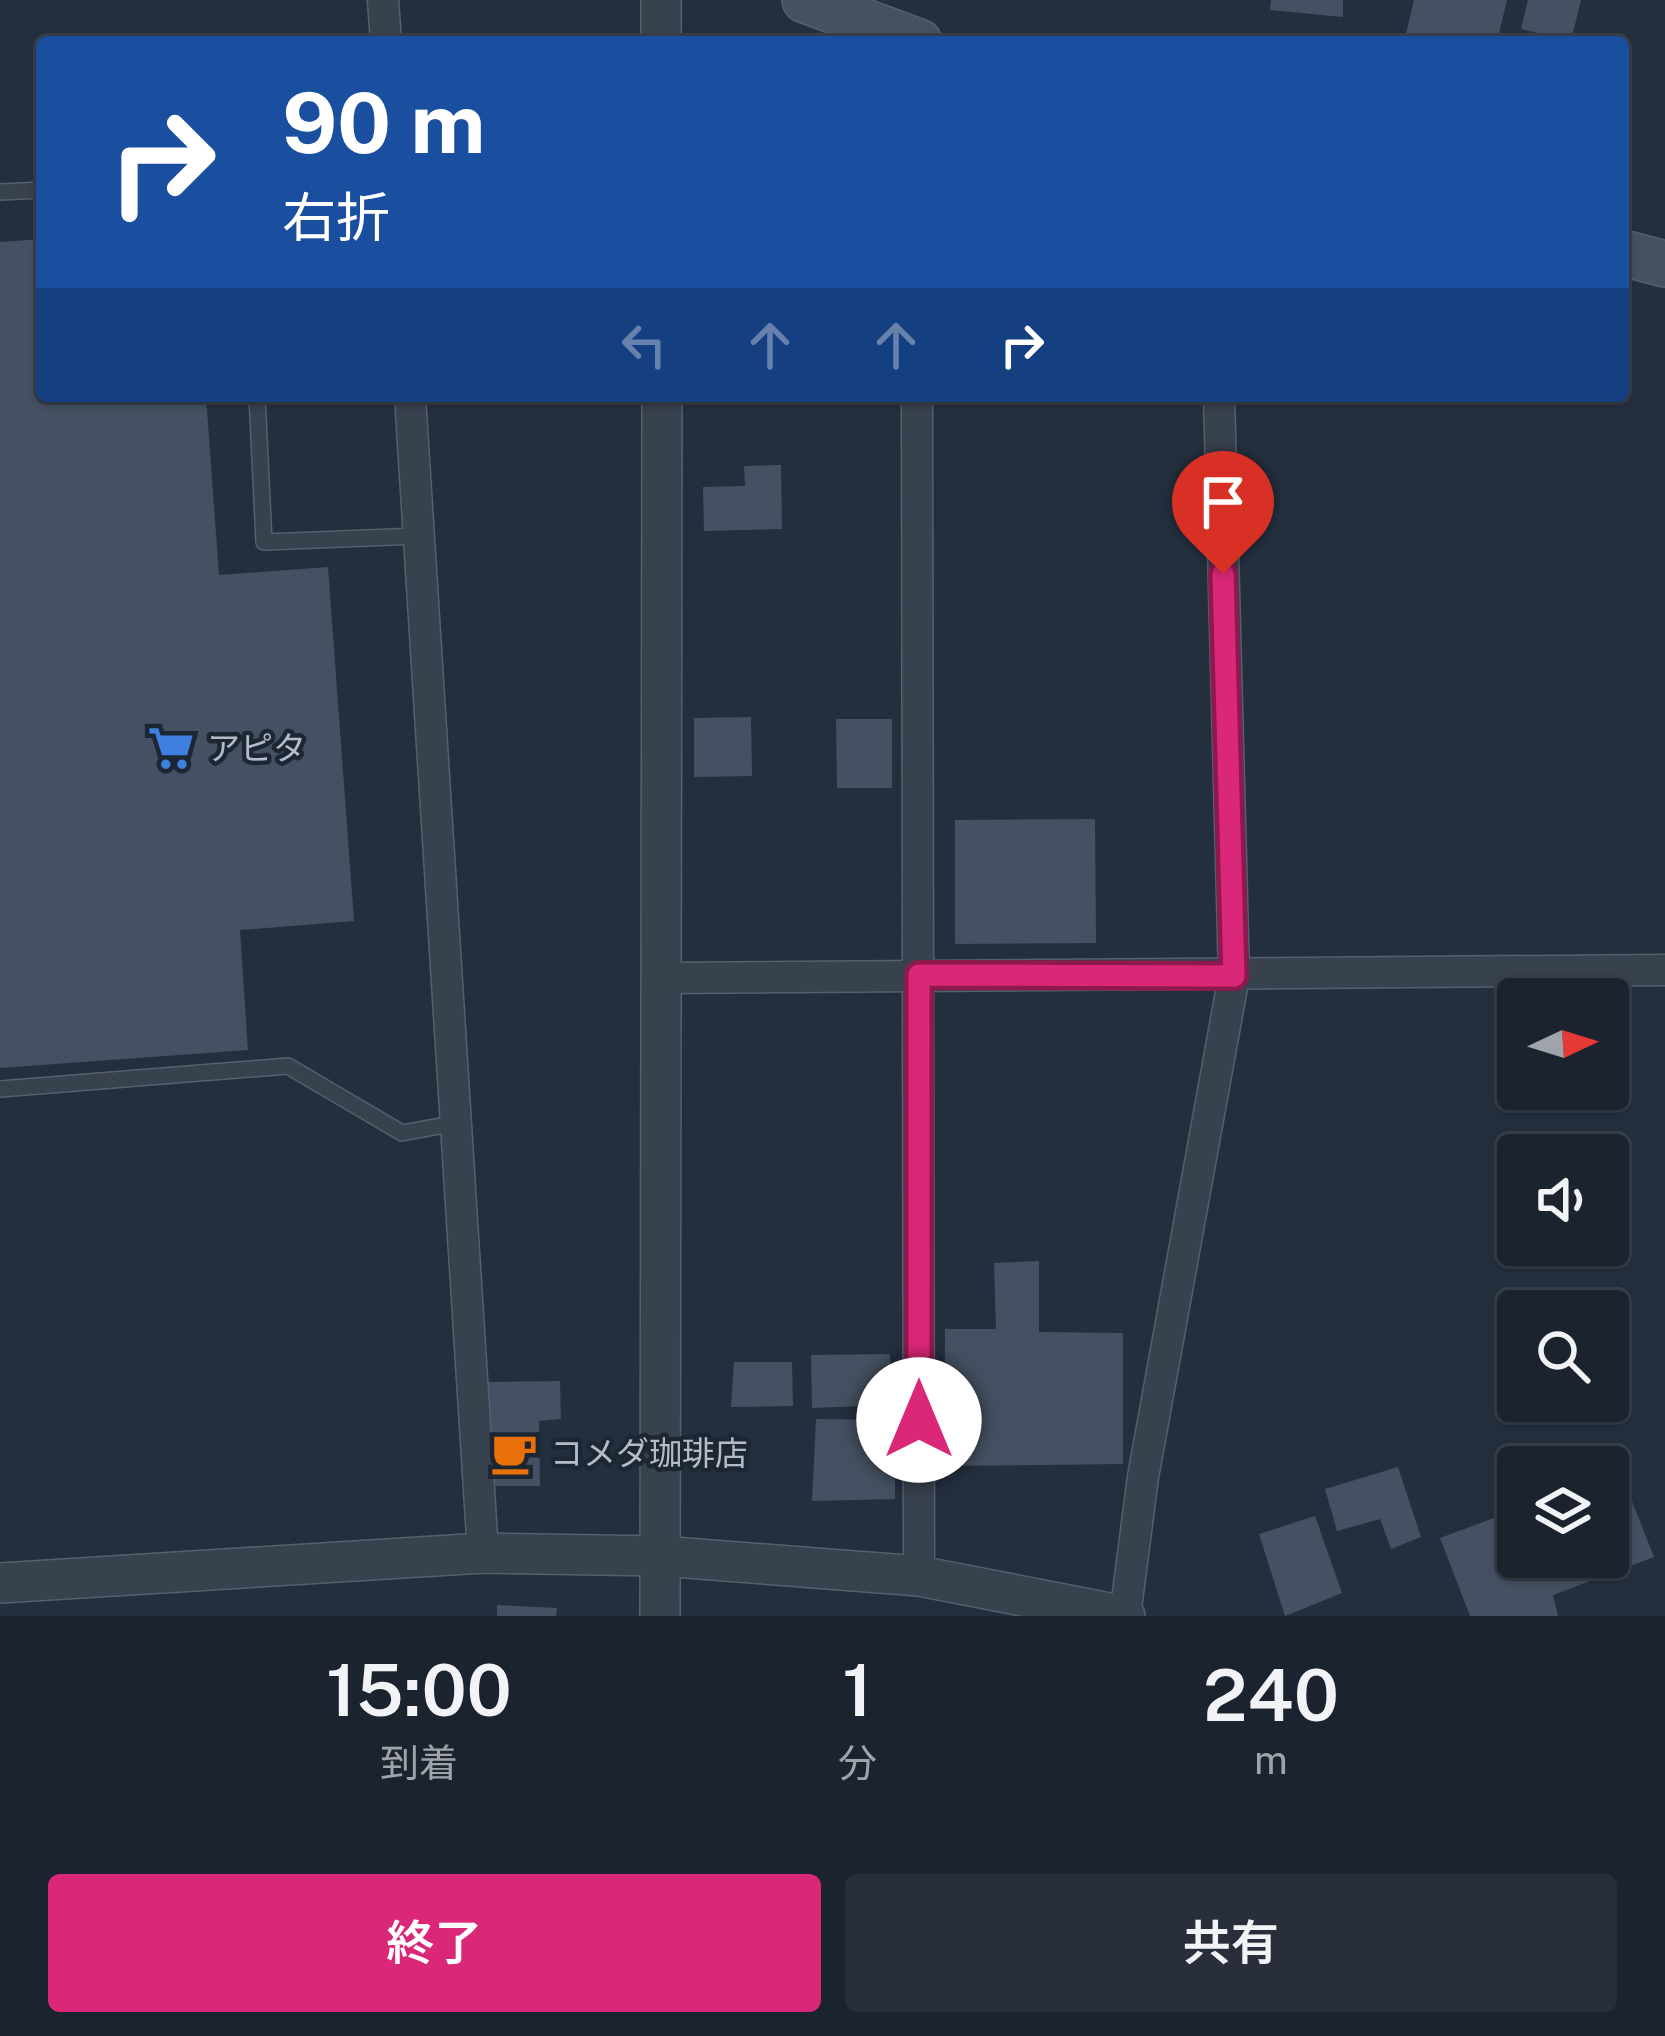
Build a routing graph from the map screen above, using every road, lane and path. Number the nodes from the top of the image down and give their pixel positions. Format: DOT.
graph roads {
  1 [pos="383,0"];
  2 [pos="661,0"];
  3 [pos="805,0"];
  4 [pos="386,36"];
  5 [pos="661,36"];
  6 [pos="903,36"];
  7 [pos="36,190"];
  8 [pos="0,192"];
  9 [pos="1629,255"];
  10 [pos="1665,264"];
  11 [pos="257,402"];
  12 [pos="410,402"];
  13 [pos="662,402"];
  14 [pos="917,402"];
  15 [pos="1219,402"];
  16 [pos="418,536"];
  17 [pos="1665,970"];
  18 [pos="919,975"];
  19 [pos="1234,976"];
  20 [pos="663,978"];
  21 [pos="0,1089"];
  22 [pos="456,1123"];
  23 [pos="483,1552"];
  24 [pos="660,1556"];
  25 [pos="919,1576"];
  26 [pos="0,1583"];
  27 [pos="660,1616"];
  28 [pos="1125,1616"];
  1 -- 4 [label="street"];
  2 -- 5 [label="street"];
  3 -- 6 [label="main road"];
  7 -- 8 [label="lane"];
  9 -- 10 [label="main road"];
  11 -- 16 [label="lane"];
  12 -- 16 [label="street"];
  13 -- 20 [label="street"];
  14 -- 18 [label="street"];
  15 -- 19 [label="street"];
  16 -- 22 [label="street"];
  17 -- 19 [label="street"];
  18 -- 19 [label="street"];
  18 -- 20 [label="street"];
  18 -- 25 [label="street"];
  19 -- 28 [label="street"];
  20 -- 24 [label="street"];
  21 -- 22 [label="lane"];
  22 -- 23 [label="street"];
  23 -- 24 [label="street"];
  23 -- 26 [label="street"];
  24 -- 25 [label="street"];
  24 -- 27 [label="street"];
  25 -- 28 [label="street"];
}
